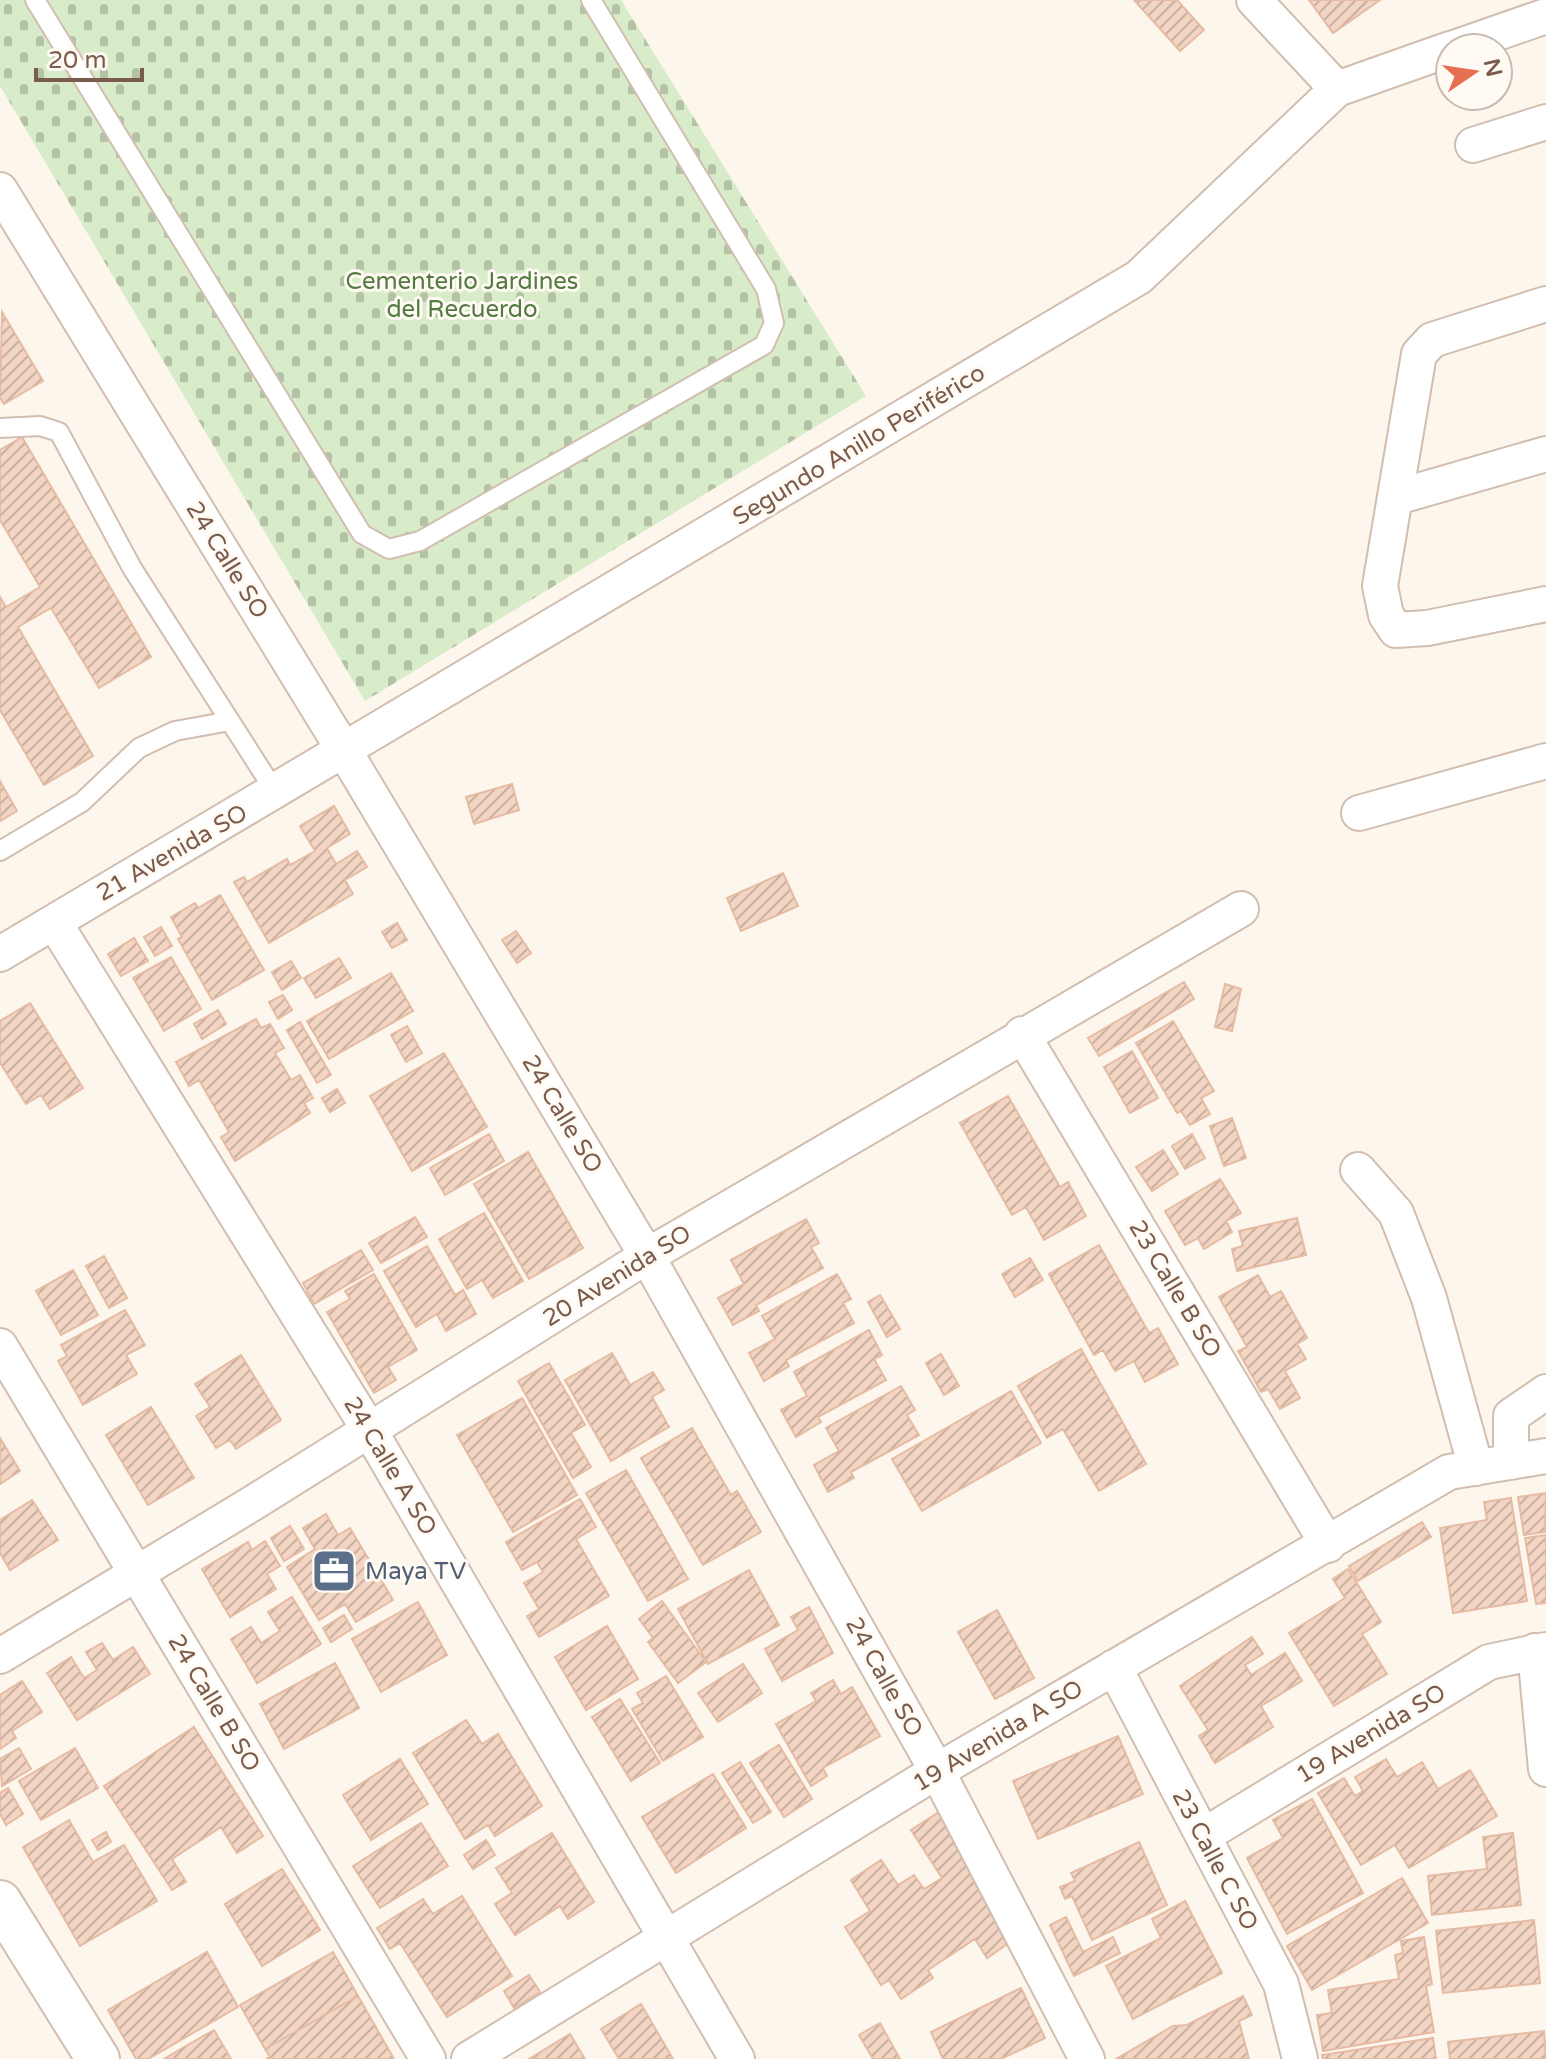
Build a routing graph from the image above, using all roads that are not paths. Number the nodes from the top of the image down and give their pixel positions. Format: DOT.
graph roads {
  1 [pos="35,0"];
  2 [pos="591,0"];
  3 [pos="1254,0"];
  4 [pos="1546,16"];
  5 [pos="1500,32"];
  6 [pos="1434,55"];
  7 [pos="1337,89"];
  8 [pos="1546,122"];
  9 [pos="1473,145"];
  10 [pos="0,190"];
  11 [pos="1546,304"];
  12 [pos="0,428"];
  13 [pos="1546,454"];
  14 [pos="1397,497"];
  15 [pos="1546,604"];
  16 [pos="230,721"];
  17 [pos="345,752"];
  18 [pos="1546,761"];
  19 [pos="276,793"];
  20 [pos="1359,813"];
  21 [pos="0,851"];
  22 [pos="1241,909"];
  23 [pos="54,922"];
  24 [pos="0,954"];
  25 [pos="1022,1034"];
  26 [pos="1358,1170"];
  27 [pos="647,1256"];
  28 [pos="0,1346"];
  29 [pos="1546,1392"];
  30 [pos="370,1431"];
  31 [pos="1546,1456"];
  32 [pos="1511,1462"];
  33 [pos="1476,1468"];
  34 [pos="1328,1545"];
  35 [pos="137,1575"];
  36 [pos="1540,1650"];
  37 [pos="0,1656"];
  38 [pos="1114,1667"];
  39 [pos="1546,1769"];
  40 [pos="937,1771"];
  41 [pos="1203,1836"];
  42 [pos="0,1902"];
  43 [pos="667,1939"];
  44 [pos="98,2059"];
  45 [pos="428,2059"];
  46 [pos="469,2059"];
  47 [pos="737,2059"];
  48 [pos="1087,2059"];
  49 [pos="1300,2059"];
  1 -- 2 [label="lane"];
  3 -- 7 [label="street"];
  4 -- 5 [label="street"];
  6 -- 7 [label="street"];
  7 -- 17 [label="street, Segundo Anillo Periférico"];
  8 -- 9 [label="street"];
  10 -- 17 [label="street, 24 Calle SO"];
  11 -- 14 [label="street"];
  12 -- 16 [label="lane"];
  13 -- 14 [label="street"];
  14 -- 15 [label="street"];
  16 -- 19 [label="lane"];
  16 -- 21 [label="lane"];
  17 -- 19 [label="street, 21 Avenida SO"];
  17 -- 27 [label="street, 24 Calle SO"];
  18 -- 20 [label="street"];
  19 -- 23 [label="street, 21 Avenida SO"];
  22 -- 25 [label="street, 20 Avenida SO"];
  23 -- 24 [label="street, 21 Avenida SO"];
  23 -- 30 [label="street, 24 Calle A SO"];
  25 -- 27 [label="street, 20 Avenida SO"];
  25 -- 34 [label="street, 23 Calle B SO"];
  26 -- 33 [label="street"];
  27 -- 30 [label="street, 20 Avenida SO"];
  27 -- 40 [label="street, 24 Calle SO"];
  28 -- 35 [label="street, 24 Calle B SO"];
  29 -- 32 [label="street"];
  30 -- 35 [label="street, 20 Avenida SO"];
  30 -- 43 [label="street, 24 Calle A SO"];
  31 -- 32 [label="street, 19 Avenida A SO"];
  32 -- 33 [label="street, 19 Avenida A SO"];
  33 -- 34 [label="street, 19 Avenida A SO"];
  34 -- 38 [label="street, 19 Avenida A SO"];
  35 -- 37 [label="street, 20 Avenida SO"];
  35 -- 45 [label="street, 24 Calle B SO"];
  36 -- 39 [label="street"];
  36 -- 41 [label="street, 19 Avenida SO"];
  38 -- 40 [label="street, 19 Avenida A SO"];
  38 -- 41 [label="street, 23 Calle C SO"];
  40 -- 43 [label="street, 19 Avenida A SO"];
  40 -- 48 [label="street, 24 Calle SO"];
  41 -- 49 [label="street, 23 Calle C SO"];
  42 -- 44 [label="street"];
  43 -- 46 [label="street, 19 Avenida A SO"];
  43 -- 47 [label="street, 24 Calle A SO"];
}
